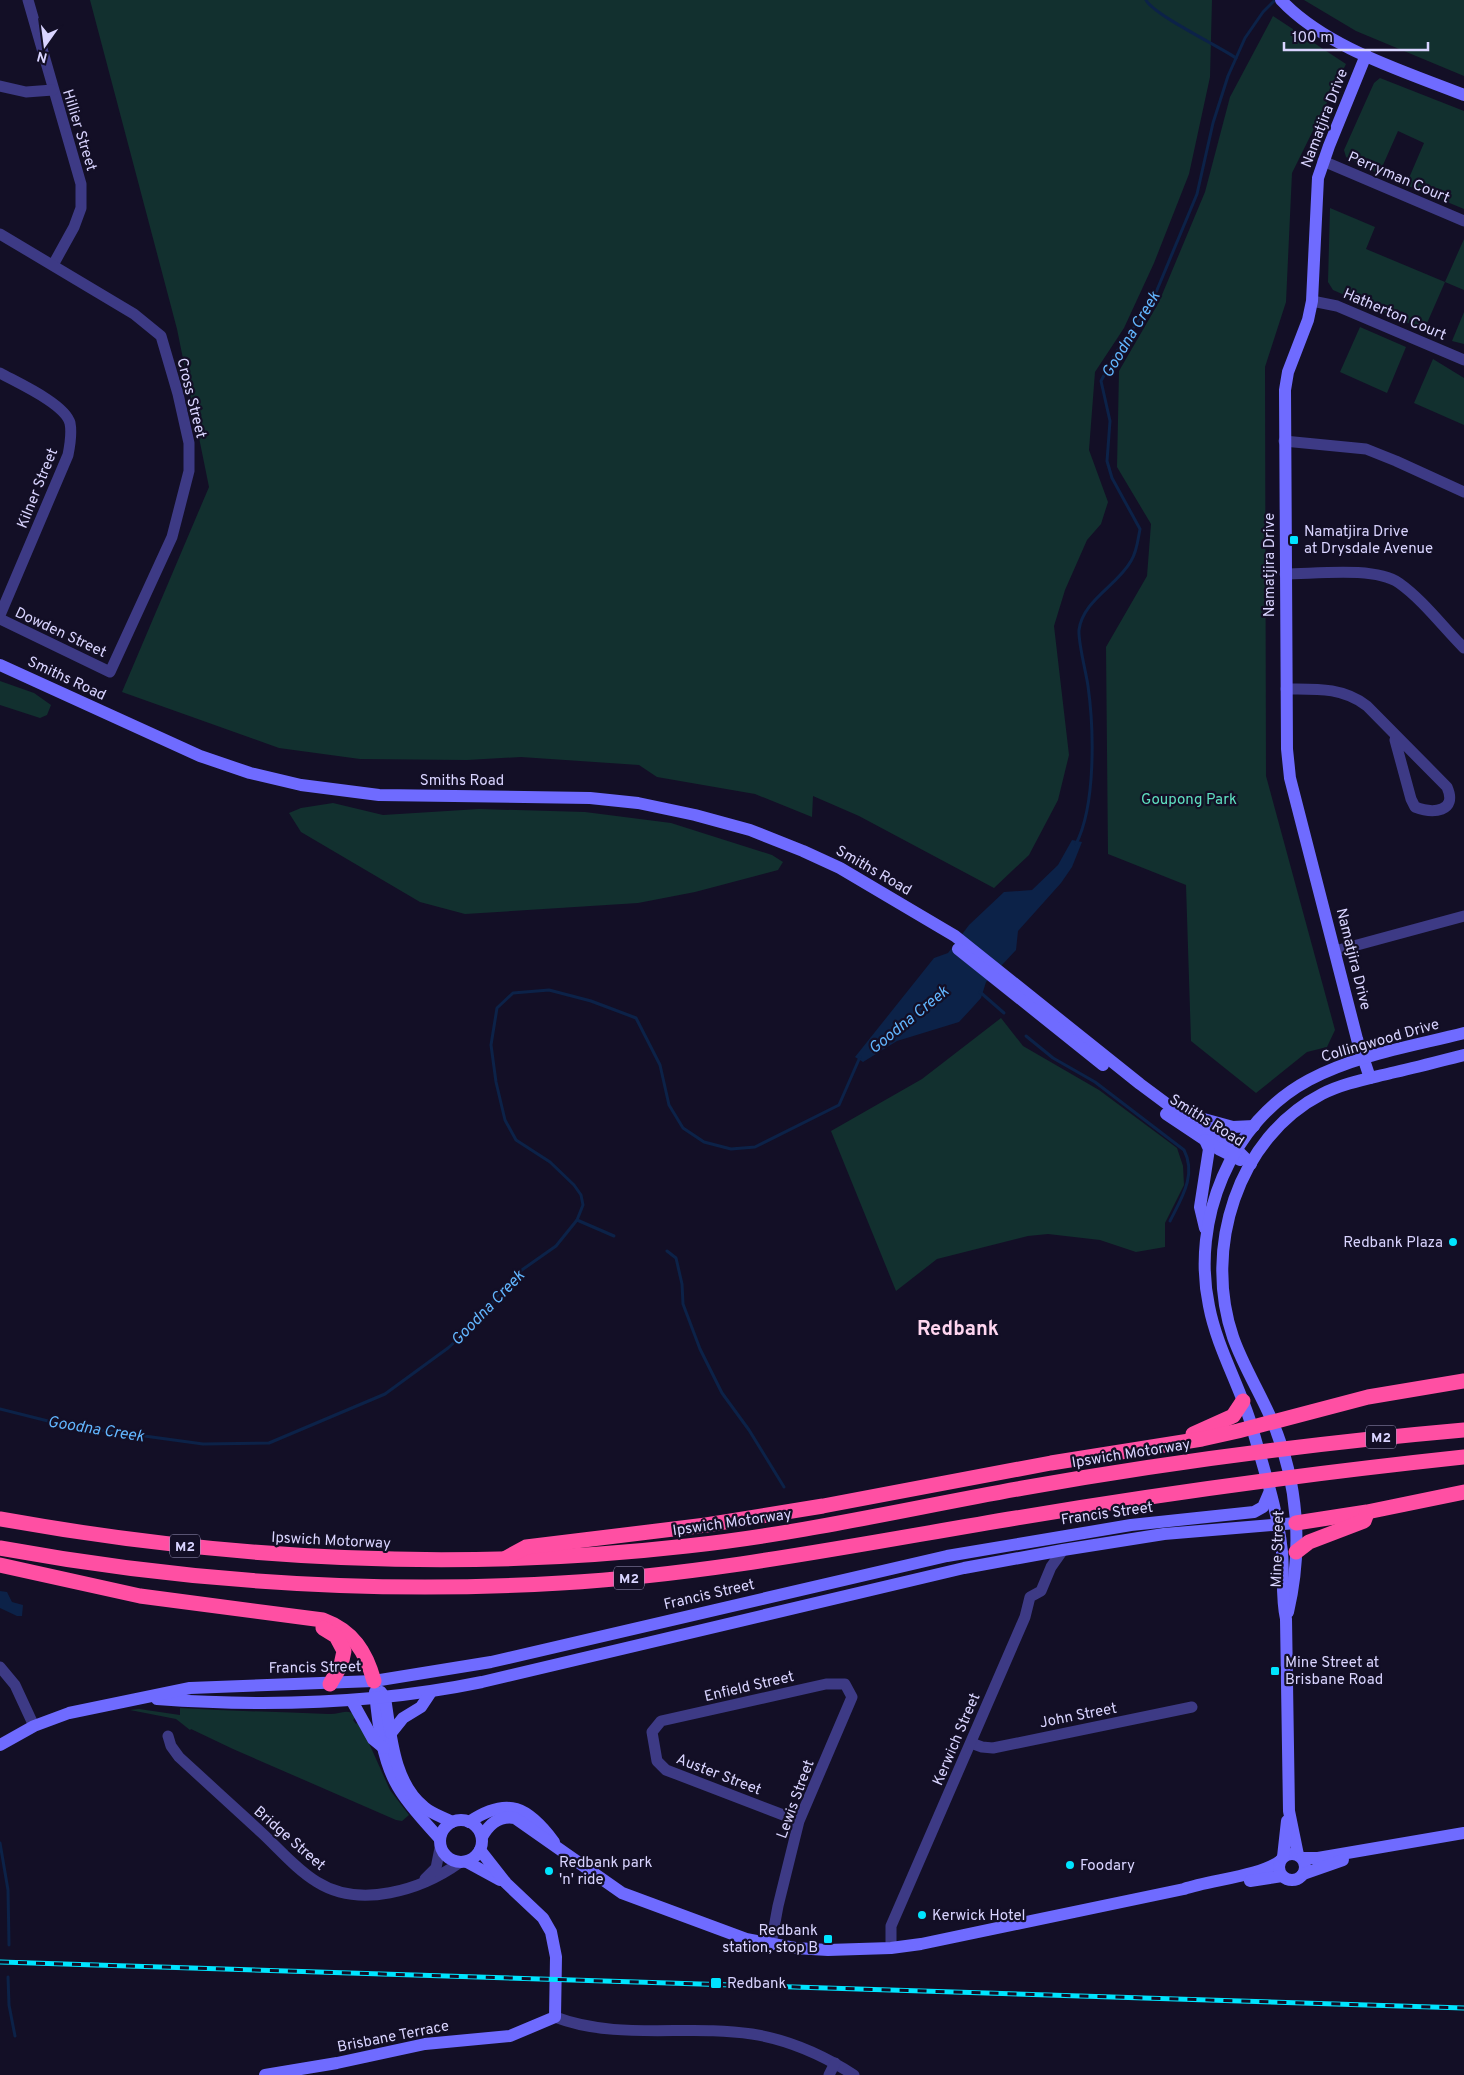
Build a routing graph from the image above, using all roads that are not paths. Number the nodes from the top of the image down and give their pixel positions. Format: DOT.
graph roads {
  1 [pos="28,0"];
  2 [pos="1283,3"];
  3 [pos="1366,55"];
  4 [pos="0,86"];
  5 [pos="53,90"];
  6 [pos="1464,95"];
  7 [pos="1323,161"];
  8 [pos="1464,221"];
  9 [pos="0,234"];
  10 [pos="53,265"];
  11 [pos="1312,301"];
  12 [pos="1464,360"];
  13 [pos="0,373"];
  14 [pos="1284,441"];
  15 [pos="1464,492"];
  16 [pos="1285,574"];
  17 [pos="0,614"];
  18 [pos="0,619"];
  19 [pos="1464,648"];
  20 [pos="0,665"];
  21 [pos="110,672"];
  22 [pos="1286,689"];
  23 [pos="1396,736"];
  24 [pos="1464,916"];
  25 [pos="1335,951"];
  26 [pos="1001,977"];
  27 [pos="1464,1033"];
  28 [pos="1464,1054"];
  29 [pos="1363,1059"];
  30 [pos="1370,1078"];
  31 [pos="1179,1113"];
  32 [pos="1254,1126"];
  33 [pos="1205,1140"];
  34 [pos="1235,1154"];
  35 [pos="1251,1164"];
  36 [pos="1206,1236"];
  37 [pos="1464,1381"];
  38 [pos="1242,1401"];
  39 [pos="1272,1422"];
  40 [pos="1252,1428"];
  41 [pos="1464,1430"];
  42 [pos="1182,1442"];
  43 [pos="1464,1457"];
  44 [pos="1464,1492"];
  45 [pos="1269,1493"];
  46 [pos="1368,1512"];
  47 [pos="0,1519"];
  48 [pos="1296,1523"];
  49 [pos="1277,1525"];
  50 [pos="0,1548"];
  51 [pos="1063,1550"];
  52 [pos="1296,1552"];
  53 [pos="502,1560"];
  54 [pos="0,1565"];
  55 [pos="276,1615"];
  56 [pos="1286,1619"];
  57 [pos="0,1667"];
  58 [pos="374,1681"];
  59 [pos="330,1684"];
  60 [pos="431,1692"];
  61 [pos="852,1697"];
  62 [pos="145,1698"];
  63 [pos="380,1699"];
  64 [pos="352,1701"];
  65 [pos="1192,1707"];
  66 [pos="34,1726"];
  67 [pos="652,1732"];
  68 [pos="391,1733"];
  69 [pos="168,1736"];
  70 [pos="971,1743"];
  71 [pos="0,1745"];
  72 [pos="384,1748"];
  73 [pos="1289,1811"];
  74 [pos="799,1821"];
  75 [pos="452,1822"];
  76 [pos="469,1822"];
  77 [pos="1464,1833"];
  78 [pos="440,1844"];
  79 [pos="481,1844"];
  80 [pos="560,1849"];
  81 [pos="1368,1850"];
  82 [pos="1300,1856"];
  83 [pos="1281,1859"];
  84 [pos="463,1862"];
  85 [pos="1303,1874"];
  86 [pos="1282,1876"];
  87 [pos="424,1880"];
  88 [pos="506,1883"];
  89 [pos="1184,1889"];
  90 [pos="771,1944"];
  91 [pos="891,1948"];
  92 [pos="555,2018"];
  93 [pos="835,2063"];
  94 [pos="265,2075"];
  95 [pos="829,2075"];
  96 [pos="854,2075"];
  1 -- 5 [label="street, Hillier Street"];
  2 -- 3 [label="main road"];
  3 -- 6 [label="main road"];
  3 -- 7 [label="main road, Namatjira Drive"];
  4 -- 5 [label="street"];
  5 -- 10 [label="street, Hillier Street"];
  7 -- 8 [label="street, Perryman Court"];
  7 -- 11 [label="main road, Namatjira Drive"];
  9 -- 10 [label="street, Cross Street"];
  10 -- 21 [label="street, Cross Street"];
  11 -- 12 [label="street, Hatherton Court"];
  11 -- 14 [label="main road, Namatjira Drive"];
  13 -- 17 [label="street, Kilner Street"];
  14 -- 15 [label="street"];
  14 -- 16 [label="main road, Namatjira Drive"];
  16 -- 19 [label="street"];
  16 -- 22 [label="main road, Namatjira Drive"];
  18 -- 21 [label="street, Dowden Street"];
  20 -- 26 [label="main road, Smiths Road"];
  22 -- 23 [label="street"];
  22 -- 25 [label="main road, Namatjira Drive"];
  23 -- 23 [label="street"];
  24 -- 25 [label="street"];
  25 -- 29 [label="main road, Namatjira Drive"];
  26 -- 31 [label="main road, Smiths Road"];
  26 -- 33 [label="main road, Smiths Road"];
  27 -- 29 [label="main road, Collingwood Drive"];
  28 -- 30 [label="main road"];
  29 -- 30 [label="main road, Namatjira Drive"];
  29 -- 32 [label="main road, Collingwood Drive"];
  30 -- 35 [label="main road"];
  31 -- 32 [label="main road"];
  31 -- 34 [label="main road, Smiths Road"];
  32 -- 34 [label="main road, Collingwood Drive"];
  33 -- 34 [label="main road, Smiths Road"];
  33 -- 36 [label="main road"];
  34 -- 35 [label="main road, Smiths Road"];
  34 -- 36 [label="main road, Collingwood Drive"];
  35 -- 39 [label="main road"];
  36 -- 38 [label="main road, Collingwood Drive"];
  37 -- 39 [label="highway"];
  38 -- 40 [label="main road, Collingwood Drive"];
  38 -- 42 [label="highway"];
  39 -- 40 [label="highway"];
  39 -- 48 [label="main road, Mine Street"];
  40 -- 42 [label="highway"];
  40 -- 45 [label="main road, Mine Street"];
  41 -- 53 [label="highway, Ipswich Motorway / M2"];
  42 -- 53 [label="highway"];
  43 -- 50 [label="highway, M2"];
  44 -- 46 [label="highway"];
  45 -- 49 [label="main road, Mine Street"];
  45 -- 58 [label="main road, Francis Street"];
  46 -- 48 [label="highway"];
  46 -- 52 [label="highway"];
  47 -- 53 [label="highway, Ipswich Motorway / M2"];
  48 -- 49 [label="main road, Francis Street"];
  48 -- 52 [label="main road, Mine Street"];
  49 -- 51 [label="main road, Francis Street"];
  49 -- 56 [label="main road, Mine Street"];
  51 -- 60 [label="main road, Francis Street"];
  51 -- 70 [label="street, Kerwich Street"];
  52 -- 56 [label="main road, Mine Street"];
  54 -- 55 [label="highway"];
  55 -- 58 [label="highway"];
  55 -- 59 [label="highway"];
  56 -- 73 [label="main road, Mine Street"];
  57 -- 66 [label="street"];
  58 -- 59 [label="main road, Francis Street"];
  58 -- 63 [label="main road"];
  59 -- 62 [label="main road, Francis Street"];
  60 -- 63 [label="main road, Francis Street"];
  60 -- 68 [label="main road"];
  61 -- 67 [label="street, Enfield Street"];
  61 -- 74 [label="street, Lewis Street"];
  62 -- 64 [label="main road, Francis Street"];
  62 -- 66 [label="main road, Francis Street"];
  63 -- 64 [label="main road, Francis Street"];
  63 -- 68 [label="main road"];
  63 -- 72 [label="main road"];
  64 -- 72 [label="main road"];
  65 -- 70 [label="street, John Street"];
  66 -- 71 [label="main road, Francis Street"];
  67 -- 74 [label="street, Auster Street"];
  68 -- 75 [label="main road"];
  69 -- 87 [label="street, Bridge Street"];
  70 -- 91 [label="street, Kerwich Street"];
  72 -- 78 [label="main road"];
  73 -- 82 [label="main road, Mine Street"];
  73 -- 83 [label="main road, Mine Street"];
  74 -- 90 [label="street, Lewis Street"];
  75 -- 76 [label="main road"];
  75 -- 78 [label="main road"];
  76 -- 79 [label="main road"];
  76 -- 80 [label="main road"];
  77 -- 81 [label="main road"];
  78 -- 84 [label="main road"];
  78 -- 87 [label="street"];
  79 -- 80 [label="main road"];
  79 -- 84 [label="main road"];
  79 -- 88 [label="main road"];
  80 -- 90 [label="main road"];
  81 -- 82 [label="main road"];
  81 -- 85 [label="main road"];
  82 -- 83 [label="main road"];
  82 -- 85 [label="main road"];
  83 -- 86 [label="main road"];
  83 -- 89 [label="main road"];
  84 -- 87 [label="street, Bridge Street"];
  84 -- 88 [label="main road"];
  85 -- 86 [label="main road"];
  86 -- 89 [label="main road"];
  88 -- 92 [label="main road"];
  89 -- 91 [label="main road"];
  90 -- 91 [label="main road"];
  92 -- 93 [label="street"];
  92 -- 94 [label="main road, Brisbane Terrace"];
  93 -- 95 [label="street"];
  93 -- 96 [label="street"];
}
